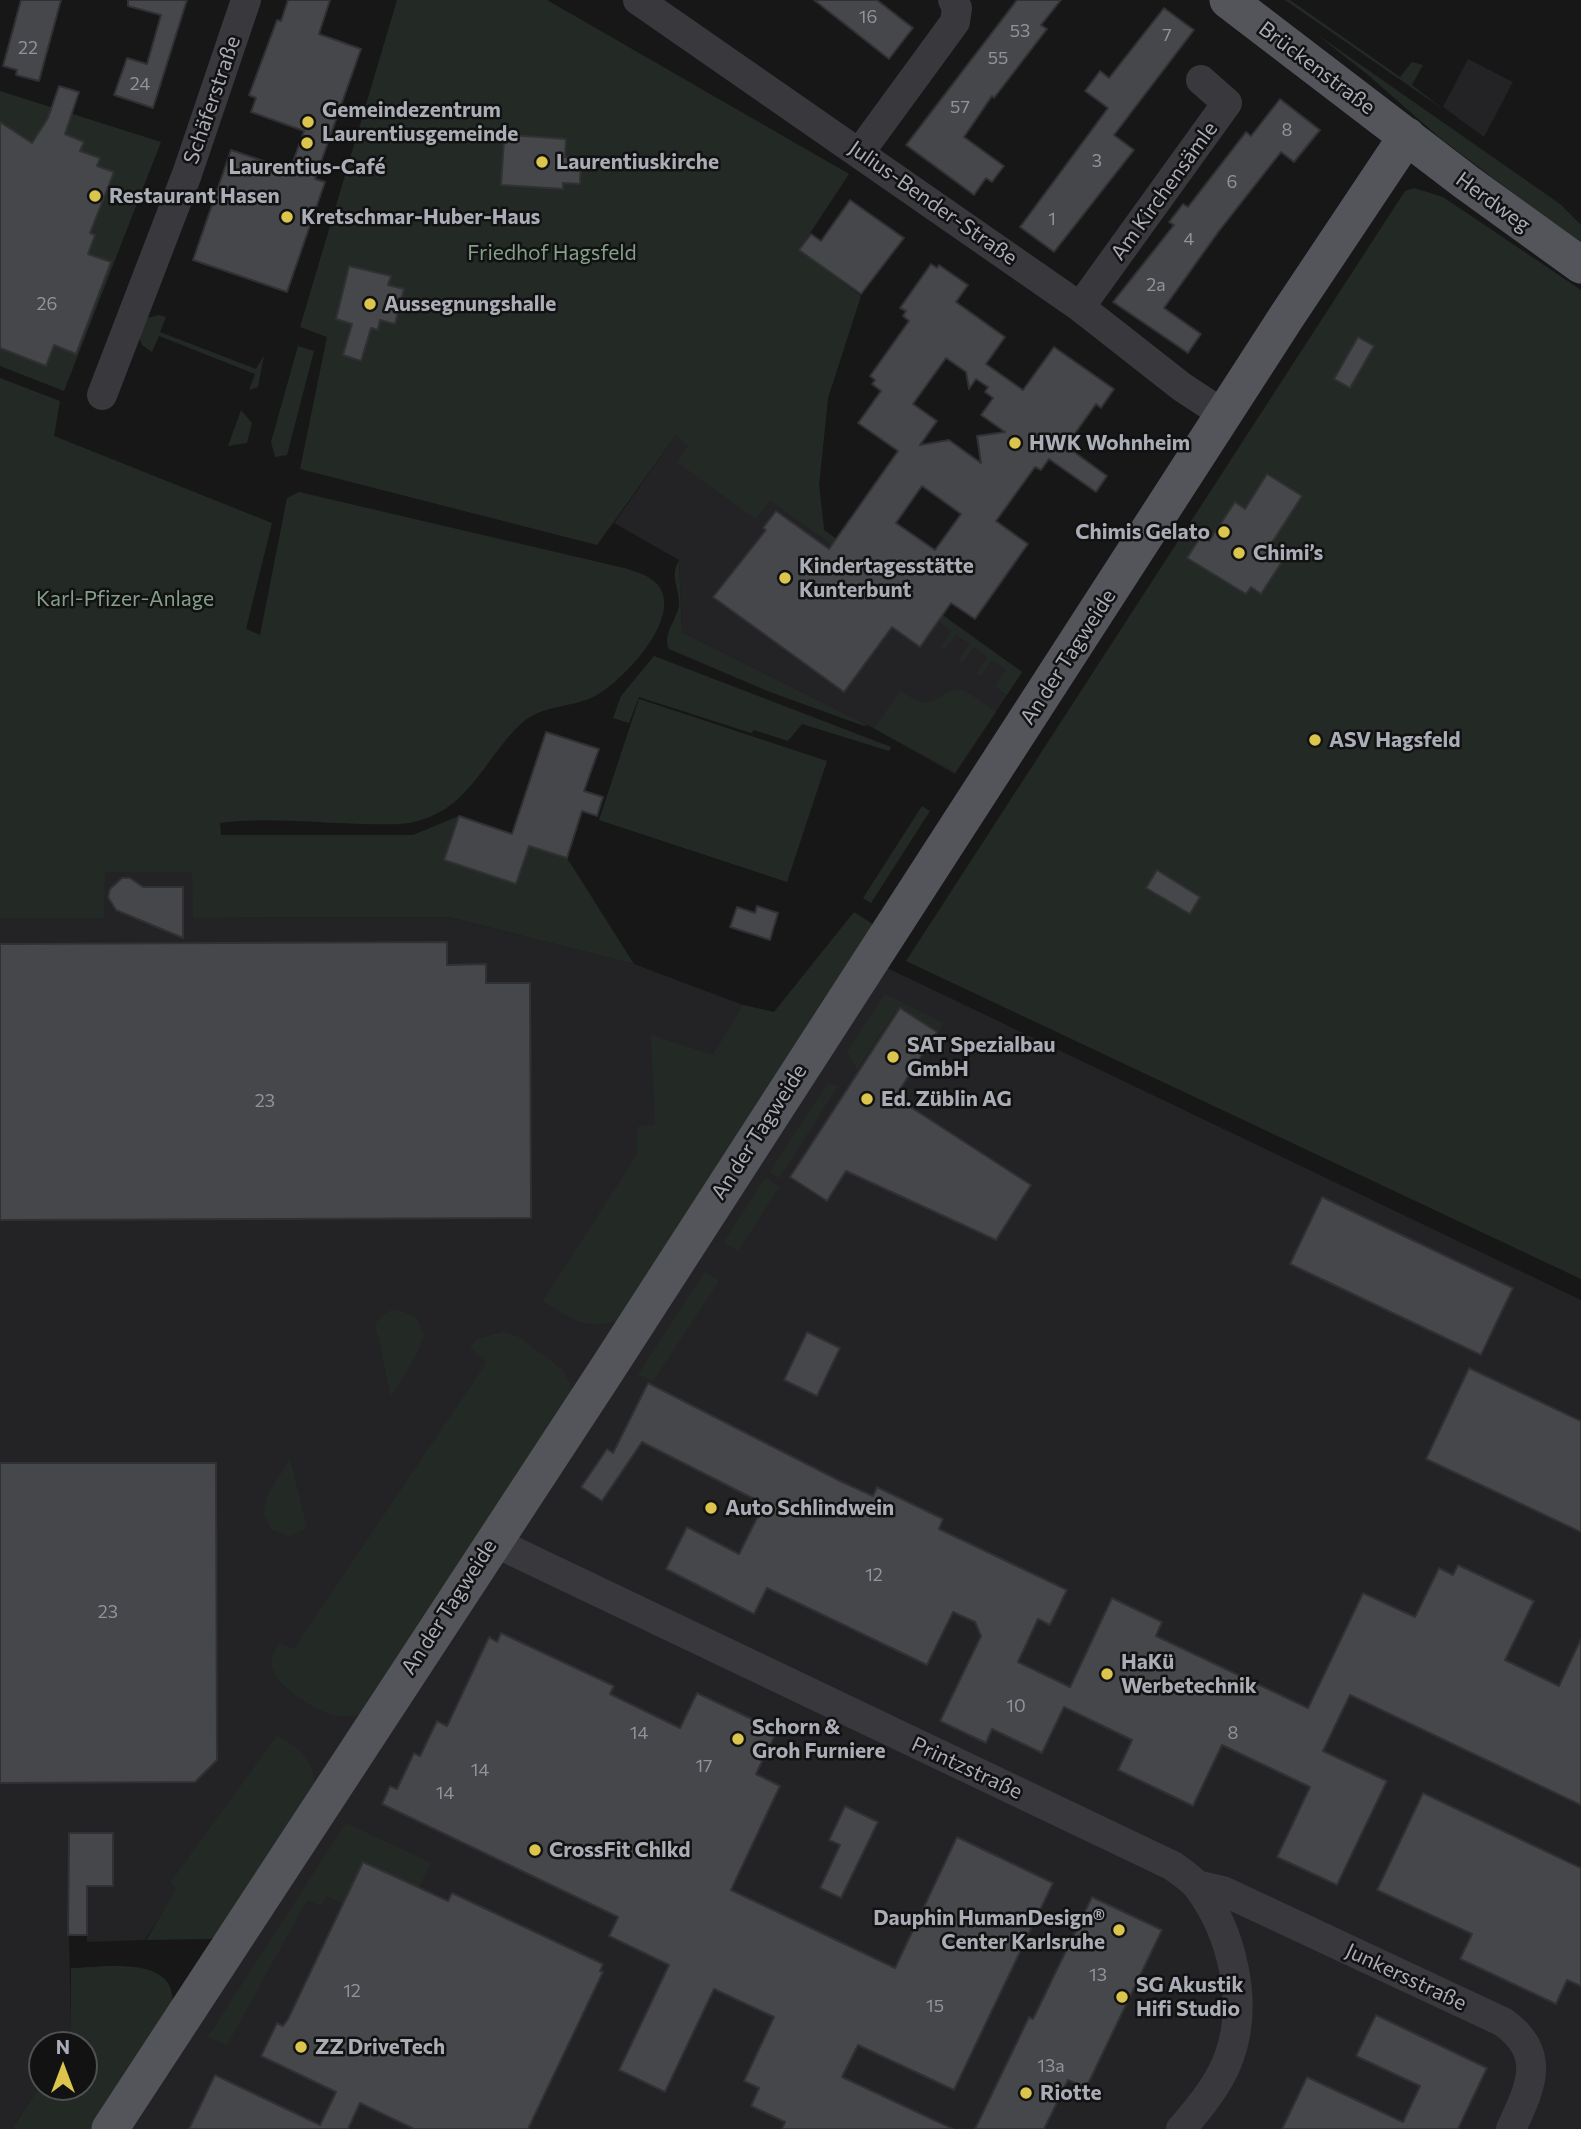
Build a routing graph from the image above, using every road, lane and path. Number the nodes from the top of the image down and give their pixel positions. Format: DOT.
graph roads {
  1 [pos="246,0"];
  2 [pos="638,0"];
  3 [pos="953,0"];
  4 [pos="1228,0"];
  5 [pos="1201,80"];
  6 [pos="1407,136"];
  7 [pos="860,152"];
  8 [pos="1581,265"];
  9 [pos="1080,307"];
  10 [pos="102,395"];
  11 [pos="1223,414"];
  12 [pos="492,1541"];
  13 [pos="1197,1885"];
  14 [pos="110,2129"];
  15 [pos="1181,2129"];
  16 [pos="1511,2129"];
  1 -- 10 [label="street, Schäferstraße"];
  2 -- 7 [label="street, Julius-Bender-Straße"];
  3 -- 7 [label="street"];
  4 -- 6 [label="main road, Brückenstraße"];
  5 -- 9 [label="street, Am Kirchensämle"];
  6 -- 8 [label="main road, Herdweg"];
  6 -- 11 [label="main road, An der Tagweide"];
  7 -- 9 [label="street, Julius-Bender-Straße"];
  9 -- 11 [label="street, Julius-Bender-Straße"];
  11 -- 12 [label="main road, An der Tagweide"];
  12 -- 13 [label="street, Printzstraße"];
  12 -- 14 [label="main road, An der Tagweide"];
  13 -- 15 [label="street, Printzstraße"];
  13 -- 16 [label="street, Junkersstraße"];
}
